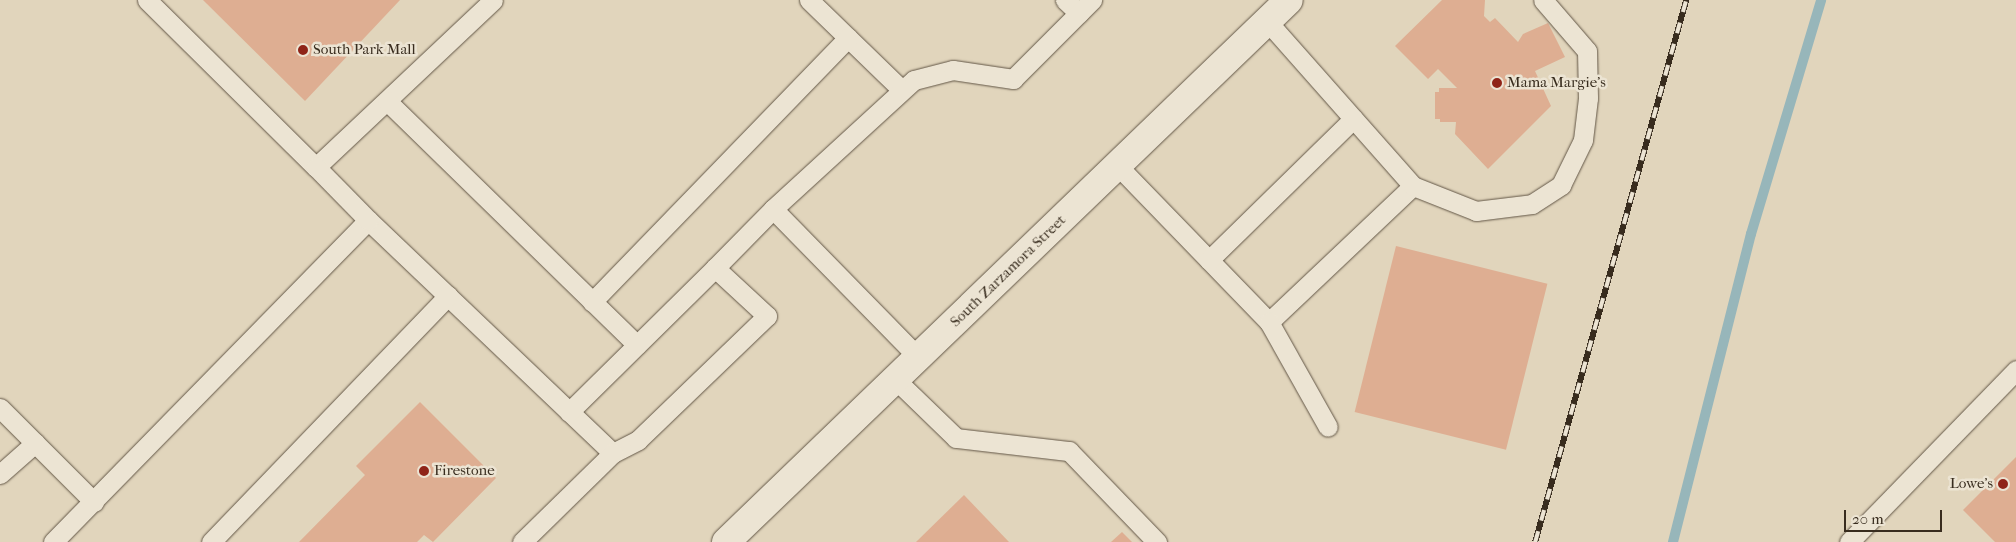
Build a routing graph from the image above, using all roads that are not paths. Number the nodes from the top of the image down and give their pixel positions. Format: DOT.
graph roads {
  1 [pos="147,0"];
  2 [pos="493,0"];
  3 [pos="809,0"];
  4 [pos="1065,0"];
  5 [pos="1288,0"];
  6 [pos="1544,0"];
  7 [pos="1085,7"];
  8 [pos="1267,21"];
  9 [pos="848,38"];
  10 [pos="902,90"];
  11 [pos="387,101"];
  12 [pos="1353,118"];
  13 [pos="1117,165"];
  14 [pos="316,167"];
  15 [pos="1413,186"];
  16 [pos="773,209"];
  17 [pos="368,220"];
  18 [pos="1209,260"];
  19 [pos="715,268"];
  20 [pos="448,296"];
  21 [pos="592,302"];
  22 [pos="1269,322"];
  23 [pos="637,345"];
  24 [pos="918,357"];
  25 [pos="2016,370"];
  26 [pos="895,379"];
  27 [pos="0,408"];
  28 [pos="569,412"];
  29 [pos="1328,427"];
  30 [pos="35,443"];
  31 [pos="613,453"];
  32 [pos="0,474"];
  33 [pos="94,502"];
  34 [pos="53,542"];
  35 [pos="211,542"];
  36 [pos="522,542"];
  37 [pos="726,542"];
  38 [pos="1157,542"];
  39 [pos="1848,542"];
  1 -- 14 [label="lane"];
  2 -- 11 [label="lane"];
  3 -- 9 [label="lane"];
  4 -- 7 [label="lane"];
  5 -- 8 [label="main road, South Zarzamora Street"];
  6 -- 15 [label="lane"];
  7 -- 10 [label="lane"];
  8 -- 12 [label="lane"];
  8 -- 13 [label="main road, South Zarzamora Street"];
  9 -- 10 [label="lane"];
  9 -- 21 [label="lane"];
  10 -- 16 [label="lane"];
  11 -- 14 [label="lane"];
  11 -- 21 [label="lane"];
  12 -- 15 [label="lane"];
  12 -- 18 [label="lane"];
  13 -- 18 [label="lane"];
  13 -- 24 [label="main road, South Zarzamora Street"];
  14 -- 17 [label="lane"];
  15 -- 22 [label="lane"];
  16 -- 19 [label="lane"];
  16 -- 24 [label="lane"];
  17 -- 20 [label="lane"];
  17 -- 33 [label="lane"];
  18 -- 22 [label="lane"];
  19 -- 23 [label="lane"];
  19 -- 31 [label="lane"];
  20 -- 28 [label="lane"];
  20 -- 35 [label="lane"];
  21 -- 23 [label="lane"];
  22 -- 29 [label="lane"];
  23 -- 28 [label="lane"];
  24 -- 26 [label="main road, South Zarzamora Street"];
  25 -- 39 [label="lane"];
  26 -- 37 [label="main road, South Zarzamora Street"];
  26 -- 38 [label="lane"];
  27 -- 30 [label="lane"];
  28 -- 31 [label="lane"];
  30 -- 32 [label="lane"];
  30 -- 33 [label="lane"];
  31 -- 36 [label="lane"];
  33 -- 34 [label="lane"];
}
